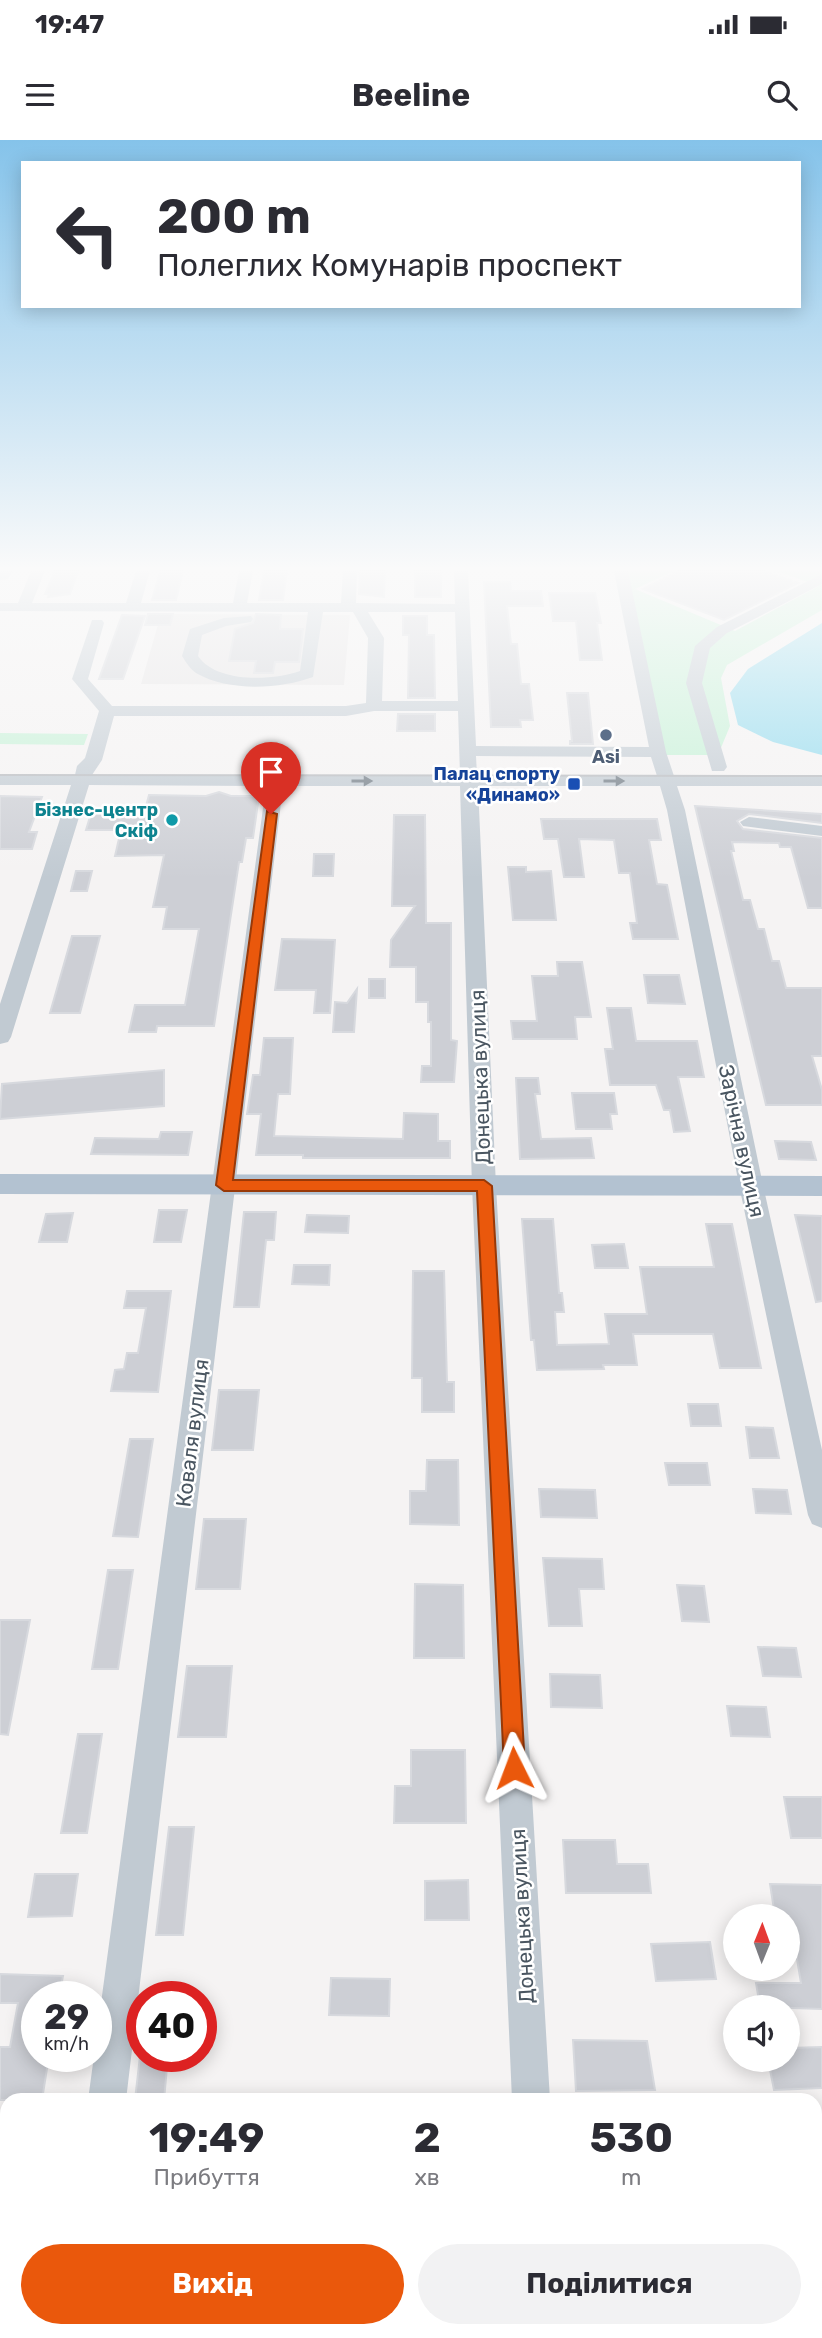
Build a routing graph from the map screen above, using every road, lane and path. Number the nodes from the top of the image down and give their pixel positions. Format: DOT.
graph roads {
  1 [pos="82,674"];
  2 [pos="212,674"];
  3 [pos="307,674"];
  4 [pos="375,674"];
  5 [pos="465,674"];
  6 [pos="642,674"];
  7 [pos="696,674"];
  8 [pos="374,706"];
  9 [pos="466,706"];
  10 [pos="107,711"];
  11 [pos="0,766"];
  12 [pos="468,766"];
  13 [pos="662,767"];
  14 [pos="718,767"];
  15 [pos="822,767"];
  16 [pos="84,773"];
  17 [pos="276,773"];
  18 [pos="0,780"];
  19 [pos="822,781"];
  20 [pos="749,822"];
  21 [pos="822,831"];
  22 [pos="0,1037"];
  23 [pos="0,1184"];
  24 [pos="224,1185"];
  25 [pos="751,1185"];
  26 [pos="484,1186"];
  27 [pos="822,1186"];
  28 [pos="822,1515"];
  29 [pos="108,2093"];
  30 [pos="531,2093"];
  1 -- 10 [label="street"];
  2 -- 3 [label="street"];
  4 -- 8 [label="street"];
  5 -- 9 [label="street"];
  6 -- 13 [label="street"];
  7 -- 14 [label="street"];
  8 -- 9 [label="street"];
  8 -- 10 [label="street"];
  9 -- 12 [label="street"];
  10 -- 16 [label="street"];
  11 -- 16 [label="street"];
  12 -- 13 [label="street"];
  12 -- 13 [label="street"];
  12 -- 17 [label="street"];
  12 -- 26 [label="street, Донецька вулиця"];
  13 -- 14 [label="street"];
  13 -- 19 [label="street"];
  13 -- 25 [label="street, Зарічна вулиця"];
  14 -- 15 [label="street"];
  16 -- 17 [label="street"];
  16 -- 18 [label="street"];
  16 -- 22 [label="street"];
  17 -- 24 [label="street, Коваля вулиця"];
  20 -- 21 [label="street"];
  23 -- 24 [label="main road"];
  24 -- 26 [label="main road"];
  24 -- 29 [label="street, Коваля вулиця"];
  25 -- 26 [label="main road"];
  25 -- 27 [label="main road"];
  25 -- 28 [label="street, Зарічна вулиця"];
  26 -- 30 [label="street, Донецька вулиця"];
}
